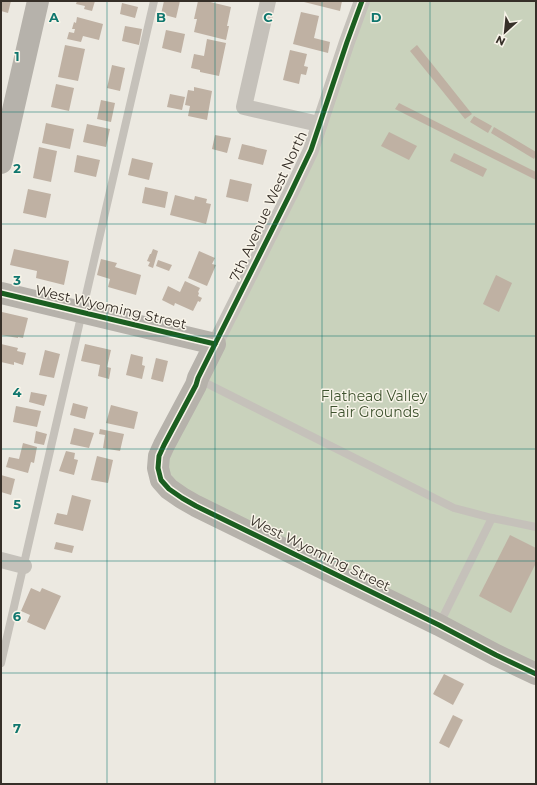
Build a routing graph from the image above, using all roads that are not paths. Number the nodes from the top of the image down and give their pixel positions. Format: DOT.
graph roads {
  1 [pos="38,1"];
  2 [pos="154,1"];
  3 [pos="268,1"];
  4 [pos="362,1"];
  5 [pos="319,124"];
  6 [pos="1,163"];
  7 [pos="1,293"];
  8 [pos="82,312"];
  9 [pos="215,344"];
  10 [pos="198,378"];
  11 [pos="180,414"];
  12 [pos="492,518"];
  13 [pos="536,527"];
  14 [pos="1,560"];
  15 [pos="24,566"];
  16 [pos="439,625"];
  17 [pos="1,663"];
  18 [pos="536,674"];
  1 -- 6 [label="street"];
  2 -- 8 [label="lane"];
  3 -- 5 [label="street"];
  4 -- 5 [label="street, 7th Avenue West North"];
  5 -- 9 [label="street, 7th Avenue West North"];
  7 -- 8 [label="street, West Wyoming Street"];
  8 -- 9 [label="street, West Wyoming Street"];
  8 -- 15 [label="lane"];
  9 -- 10 [label="street, 7th Avenue West North"];
  10 -- 11 [label="street, 7th Avenue West North"];
  10 -- 12 [label="lane"];
  11 -- 16 [label="street, West Wyoming Street"];
  12 -- 13 [label="lane"];
  12 -- 16 [label="lane"];
  14 -- 15 [label="street"];
  15 -- 17 [label="lane"];
  16 -- 18 [label="street, West Wyoming Street"];
}
